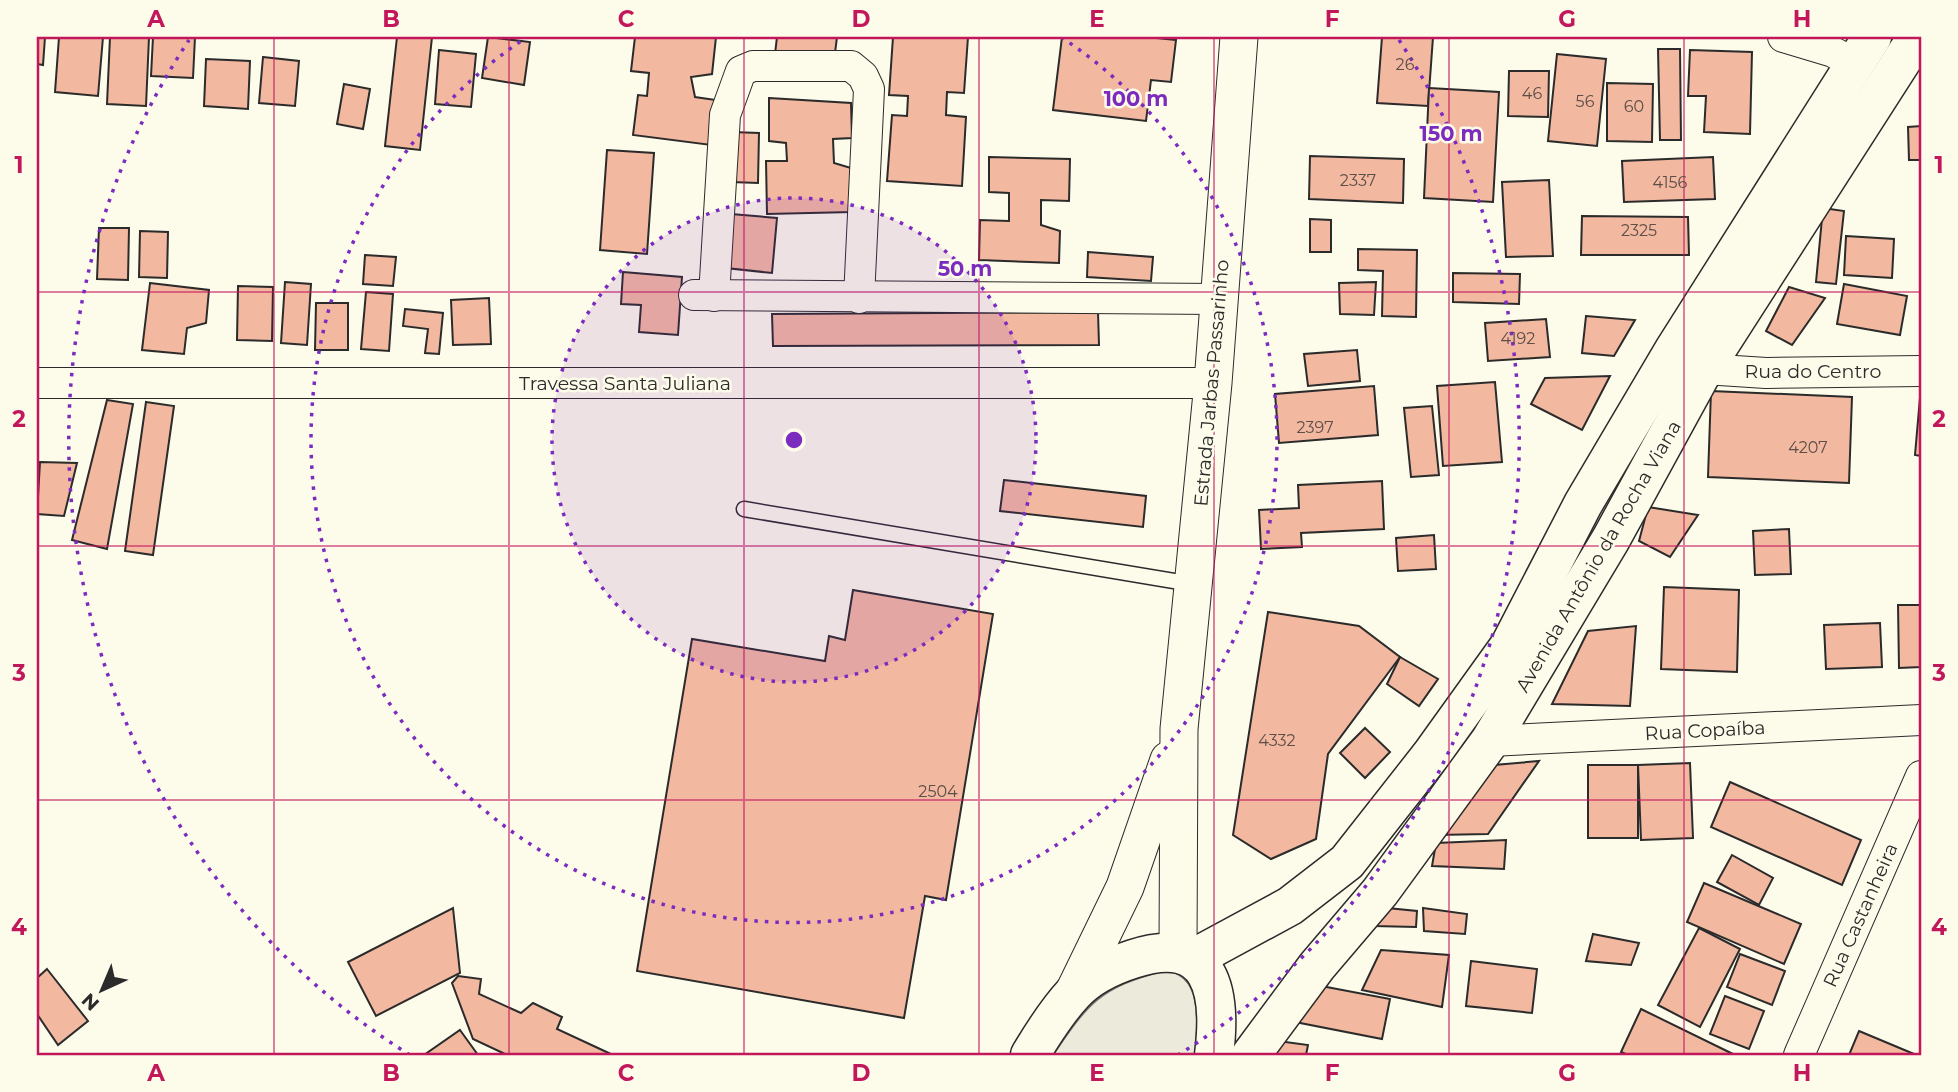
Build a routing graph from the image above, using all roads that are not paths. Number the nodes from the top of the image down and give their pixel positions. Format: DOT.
graph roads {
  1 [pos="1239,37"];
  2 [pos="1783,37"];
  3 [pos="1917,37"];
  4 [pos="1863,50"];
  5 [pos="859,298"];
  6 [pos="1219,299"];
  7 [pos="1704,369"];
  8 [pos="1921,371"];
  9 [pos="37,383"];
  10 [pos="1213,383"];
  11 [pos="744,509"];
  12 [pos="1193,584"];
  13 [pos="1921,720"];
  14 [pos="1179,729"];
  15 [pos="1490,741"];
  16 [pos="1921,776"];
  17 [pos="1186,955"];
  18 [pos="1073,993"];
  19 [pos="1030,1055"];
  20 [pos="1214,1055"];
  21 [pos="1251,1055"];
  22 [pos="1799,1055"];
  1 -- 6 [label="street, Estrada Jarbas Passarinho"];
  2 -- 4 [label="street"];
  3 -- 7 [label="main road, Avenida Antônio da Rocha Viana"];
  4 -- 17 [label="main road, Avenida Antônio da Rocha Viana"];
  5 -- 5 [label="street"];
  5 -- 6 [label="street"];
  6 -- 10 [label="street, Estrada Jarbas Passarinho"];
  7 -- 8 [label="street, Rua do Centro"];
  7 -- 15 [label="main road, Avenida Antônio da Rocha Viana"];
  9 -- 10 [label="street, Travessa Santa Juliana"];
  10 -- 12 [label="street, Estrada Jarbas Passarinho"];
  11 -- 12 [label="lane"];
  12 -- 14 [label="street, Estrada Jarbas Passarinho"];
  13 -- 15 [label="street, Rua Copaíba"];
  14 -- 17 [label="street, Estrada Jarbas Passarinho"];
  14 -- 18 [label="street, Estrada Jarbas Passarinho"];
  15 -- 21 [label="main road, Avenida Antônio da Rocha Viana"];
  16 -- 22 [label="street, Rua Castanheira"];
  17 -- 18 [label="main road"];
  17 -- 20 [label="main road"];
  18 -- 19 [label="main road"];
}
